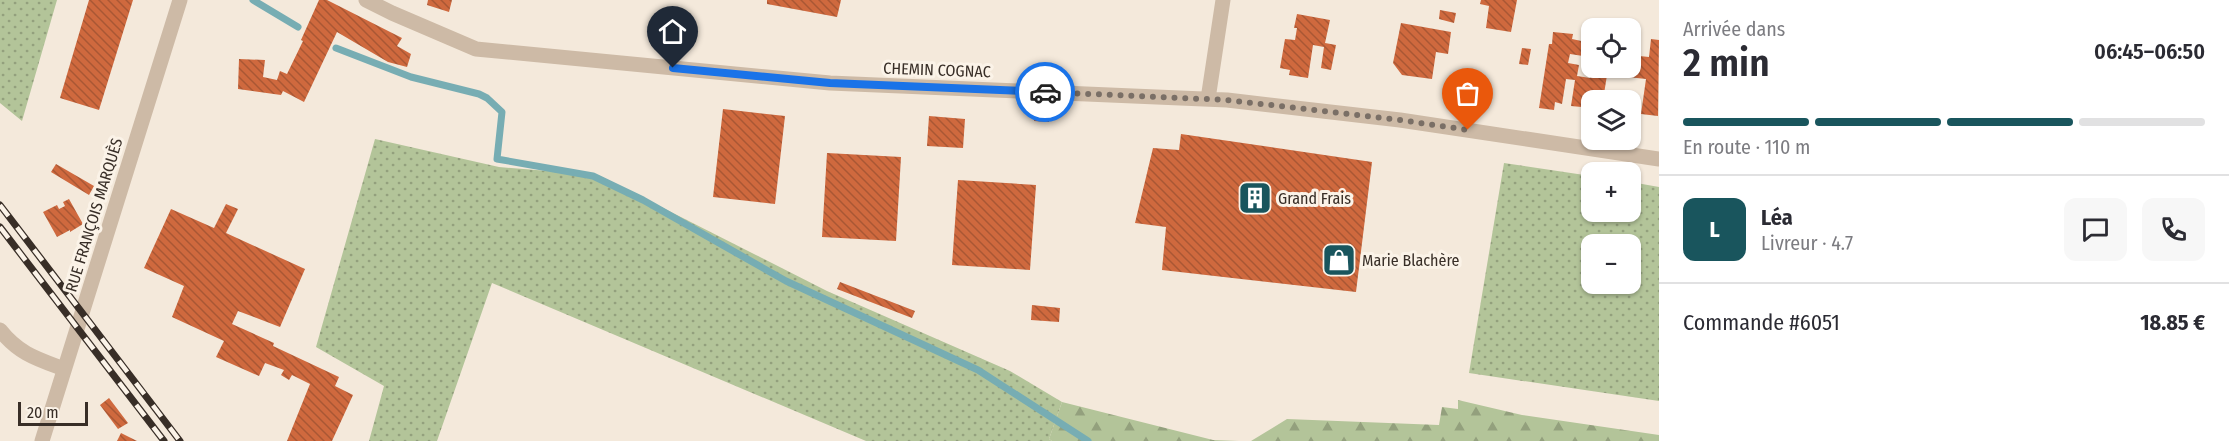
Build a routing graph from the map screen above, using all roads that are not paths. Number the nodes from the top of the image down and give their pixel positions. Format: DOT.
graph roads {
  1 [pos="180,0"];
  2 [pos="366,0"];
  3 [pos="1223,0"];
  4 [pos="1208,99"];
  5 [pos="1659,159"];
  6 [pos="0,330"];
  7 [pos="64,369"];
  8 [pos="42,441"];
  1 -- 7 [label="street, RUE FRANÇOIS MARQUÈS"];
  2 -- 4 [label="street, CHEMIN COGNAC"];
  3 -- 4 [label="street"];
  4 -- 5 [label="street, CHEMIN COGNAC"];
  6 -- 7 [label="street"];
  7 -- 8 [label="street, RUE FRANÇOIS MARQUÈS"];
}
